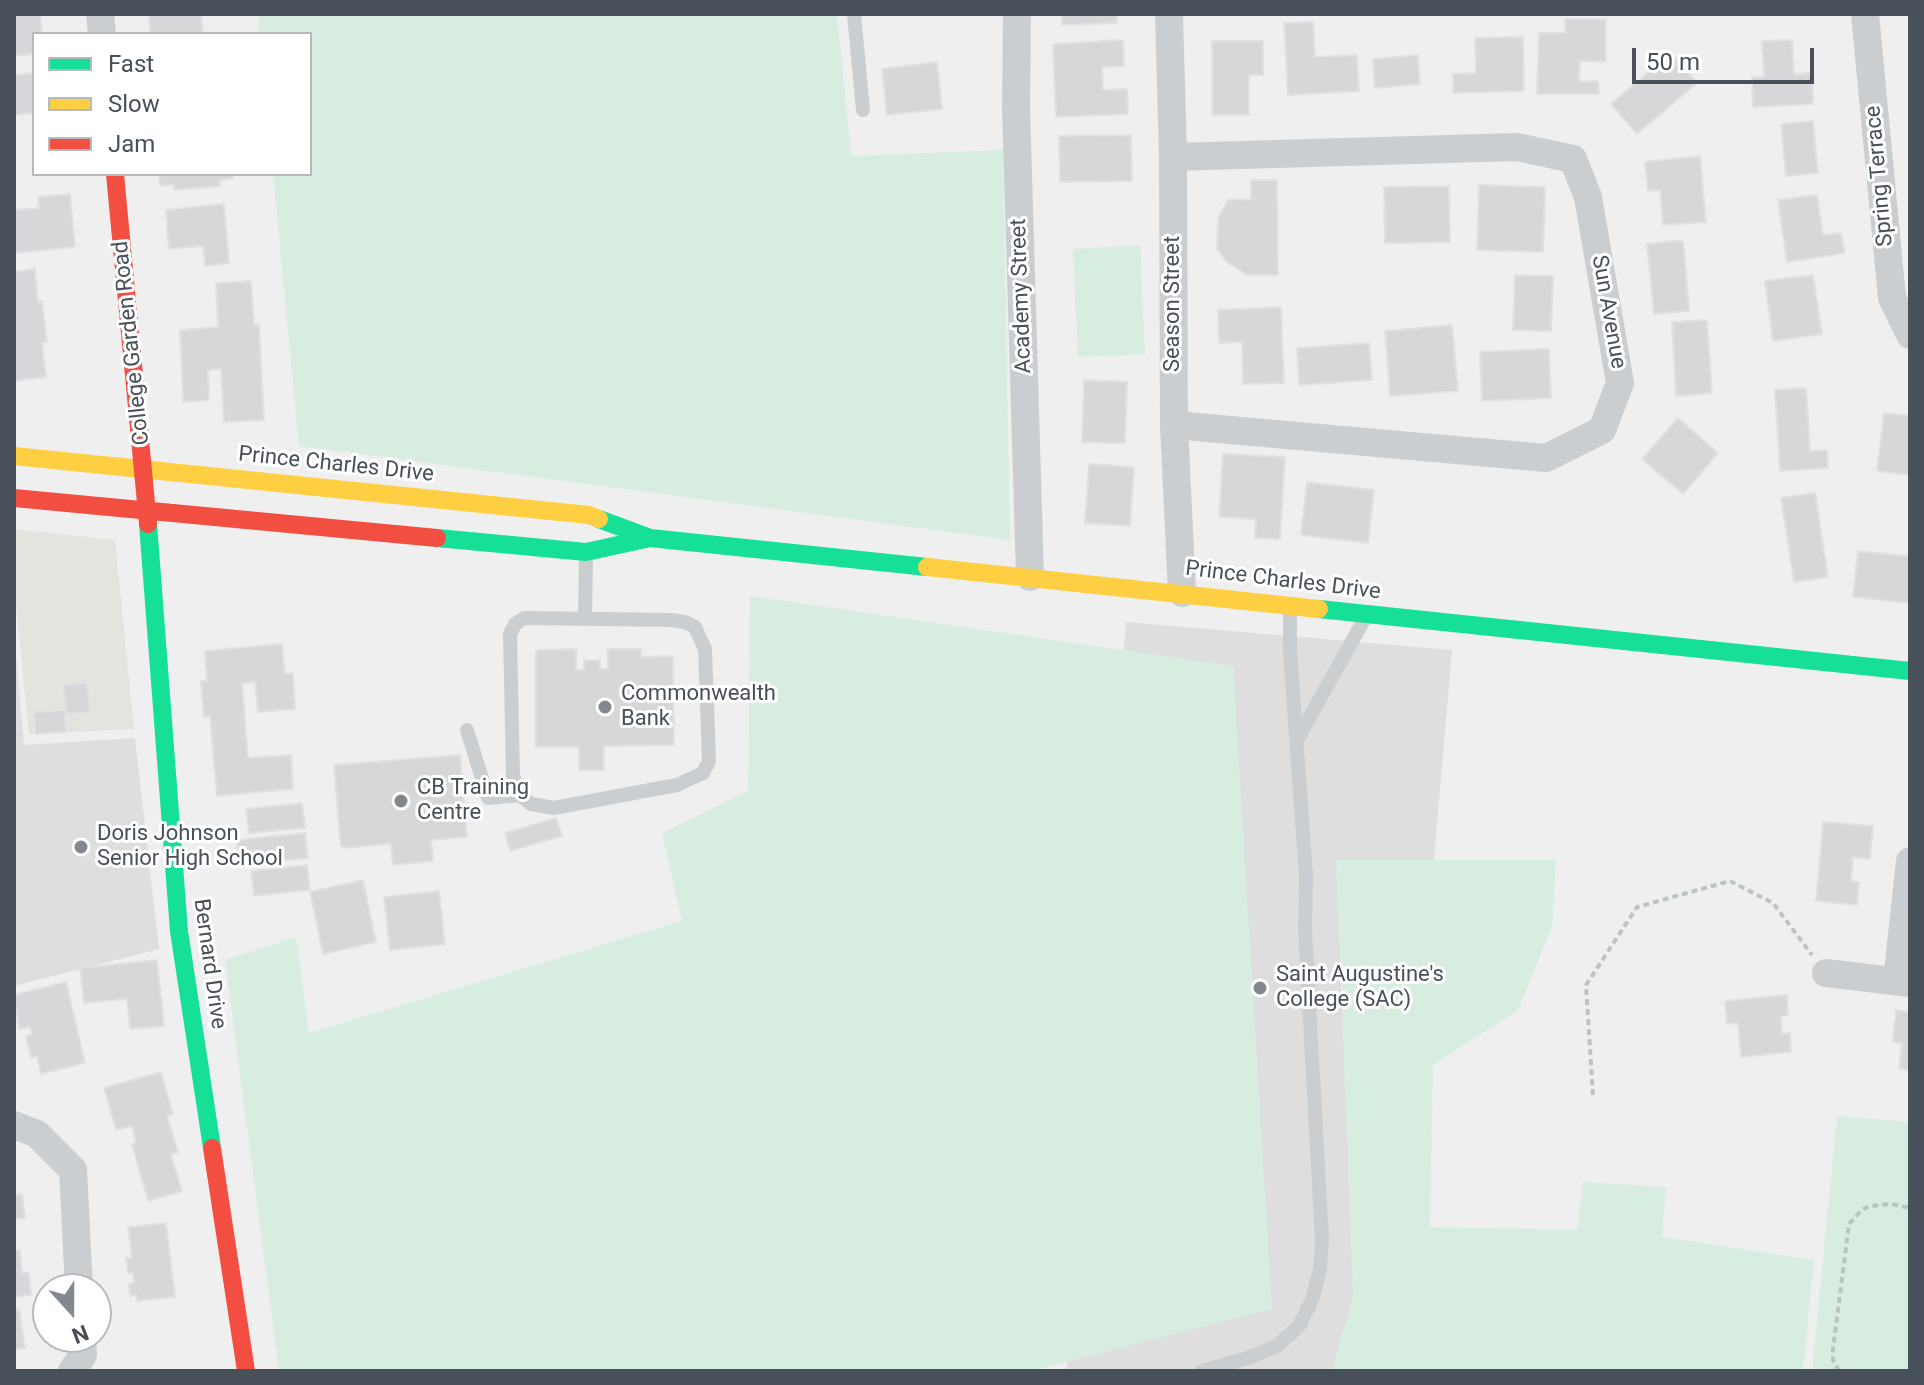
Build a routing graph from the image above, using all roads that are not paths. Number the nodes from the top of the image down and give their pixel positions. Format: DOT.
graph roads {
  1 [pos="854,14"];
  2 [pos="1017,14"];
  3 [pos="1169,14"];
  4 [pos="1865,14"];
  5 [pos="863,110"];
  6 [pos="1173,157"];
  7 [pos="115,176"];
  8 [pos="1910,335"];
  9 [pos="1174,425"];
  10 [pos="14,456"];
  11 [pos="144,469"];
  12 [pos="14,498"];
  13 [pos="147,512"];
  14 [pos="587,533"];
  15 [pos="650,538"];
  16 [pos="1030,577"];
  17 [pos="1182,593"];
  18 [pos="1290,606"];
  19 [pos="1367,615"];
  20 [pos="585,619"];
  21 [pos="1910,671"];
  22 [pos="467,730"];
  23 [pos="1297,740"];
  24 [pos="520,795"];
  25 [pos="1910,861"];
  26 [pos="1826,973"];
  27 [pos="1903,982"];
  28 [pos="14,1125"];
  29 [pos="78,1273"];
  30 [pos="83,1353"];
  31 [pos="72,1371"];
  32 [pos="246,1371"];
  33 [pos="1202,1371"];
  1 -- 5 [label="lane"];
  2 -- 16 [label="street, Academy Street"];
  3 -- 6 [label="street, Season Street"];
  4 -- 8 [label="street, Spring Terrace"];
  6 -- 9 [label="street, Season Street"];
  6 -- 9 [label="street, Sun Avenue"];
  7 -- 11 [label="main road, College Garden Road"];
  9 -- 17 [label="street, Season Street"];
  10 -- 11 [label="main road, Prince Charles Drive"];
  11 -- 13 [label="main road, College Garden Road"];
  11 -- 14 [label="main road, Prince Charles Drive"];
  12 -- 13 [label="main road, Prince Charles Drive"];
  13 -- 14 [label="main road, Prince Charles Drive"];
  13 -- 32 [label="main road, Bernard Drive"];
  14 -- 15 [label="main road, Prince Charles Drive"];
  14 -- 15 [label="main road, Prince Charles Drive"];
  14 -- 20 [label="lane"];
  15 -- 16 [label="main road, Prince Charles Drive"];
  16 -- 17 [label="main road, Prince Charles Drive"];
  17 -- 18 [label="main road, Prince Charles Drive"];
  18 -- 19 [label="main road, Prince Charles Drive"];
  18 -- 23 [label="lane"];
  19 -- 21 [label="main road, Prince Charles Drive"];
  19 -- 23 [label="lane"];
  20 -- 24 [label="lane"];
  20 -- 24 [label="lane"];
  22 -- 24 [label="lane"];
  23 -- 33 [label="lane"];
  25 -- 27 [label="street"];
  26 -- 27 [label="street"];
  28 -- 29 [label="street"];
  30 -- 31 [label="street"];
}
